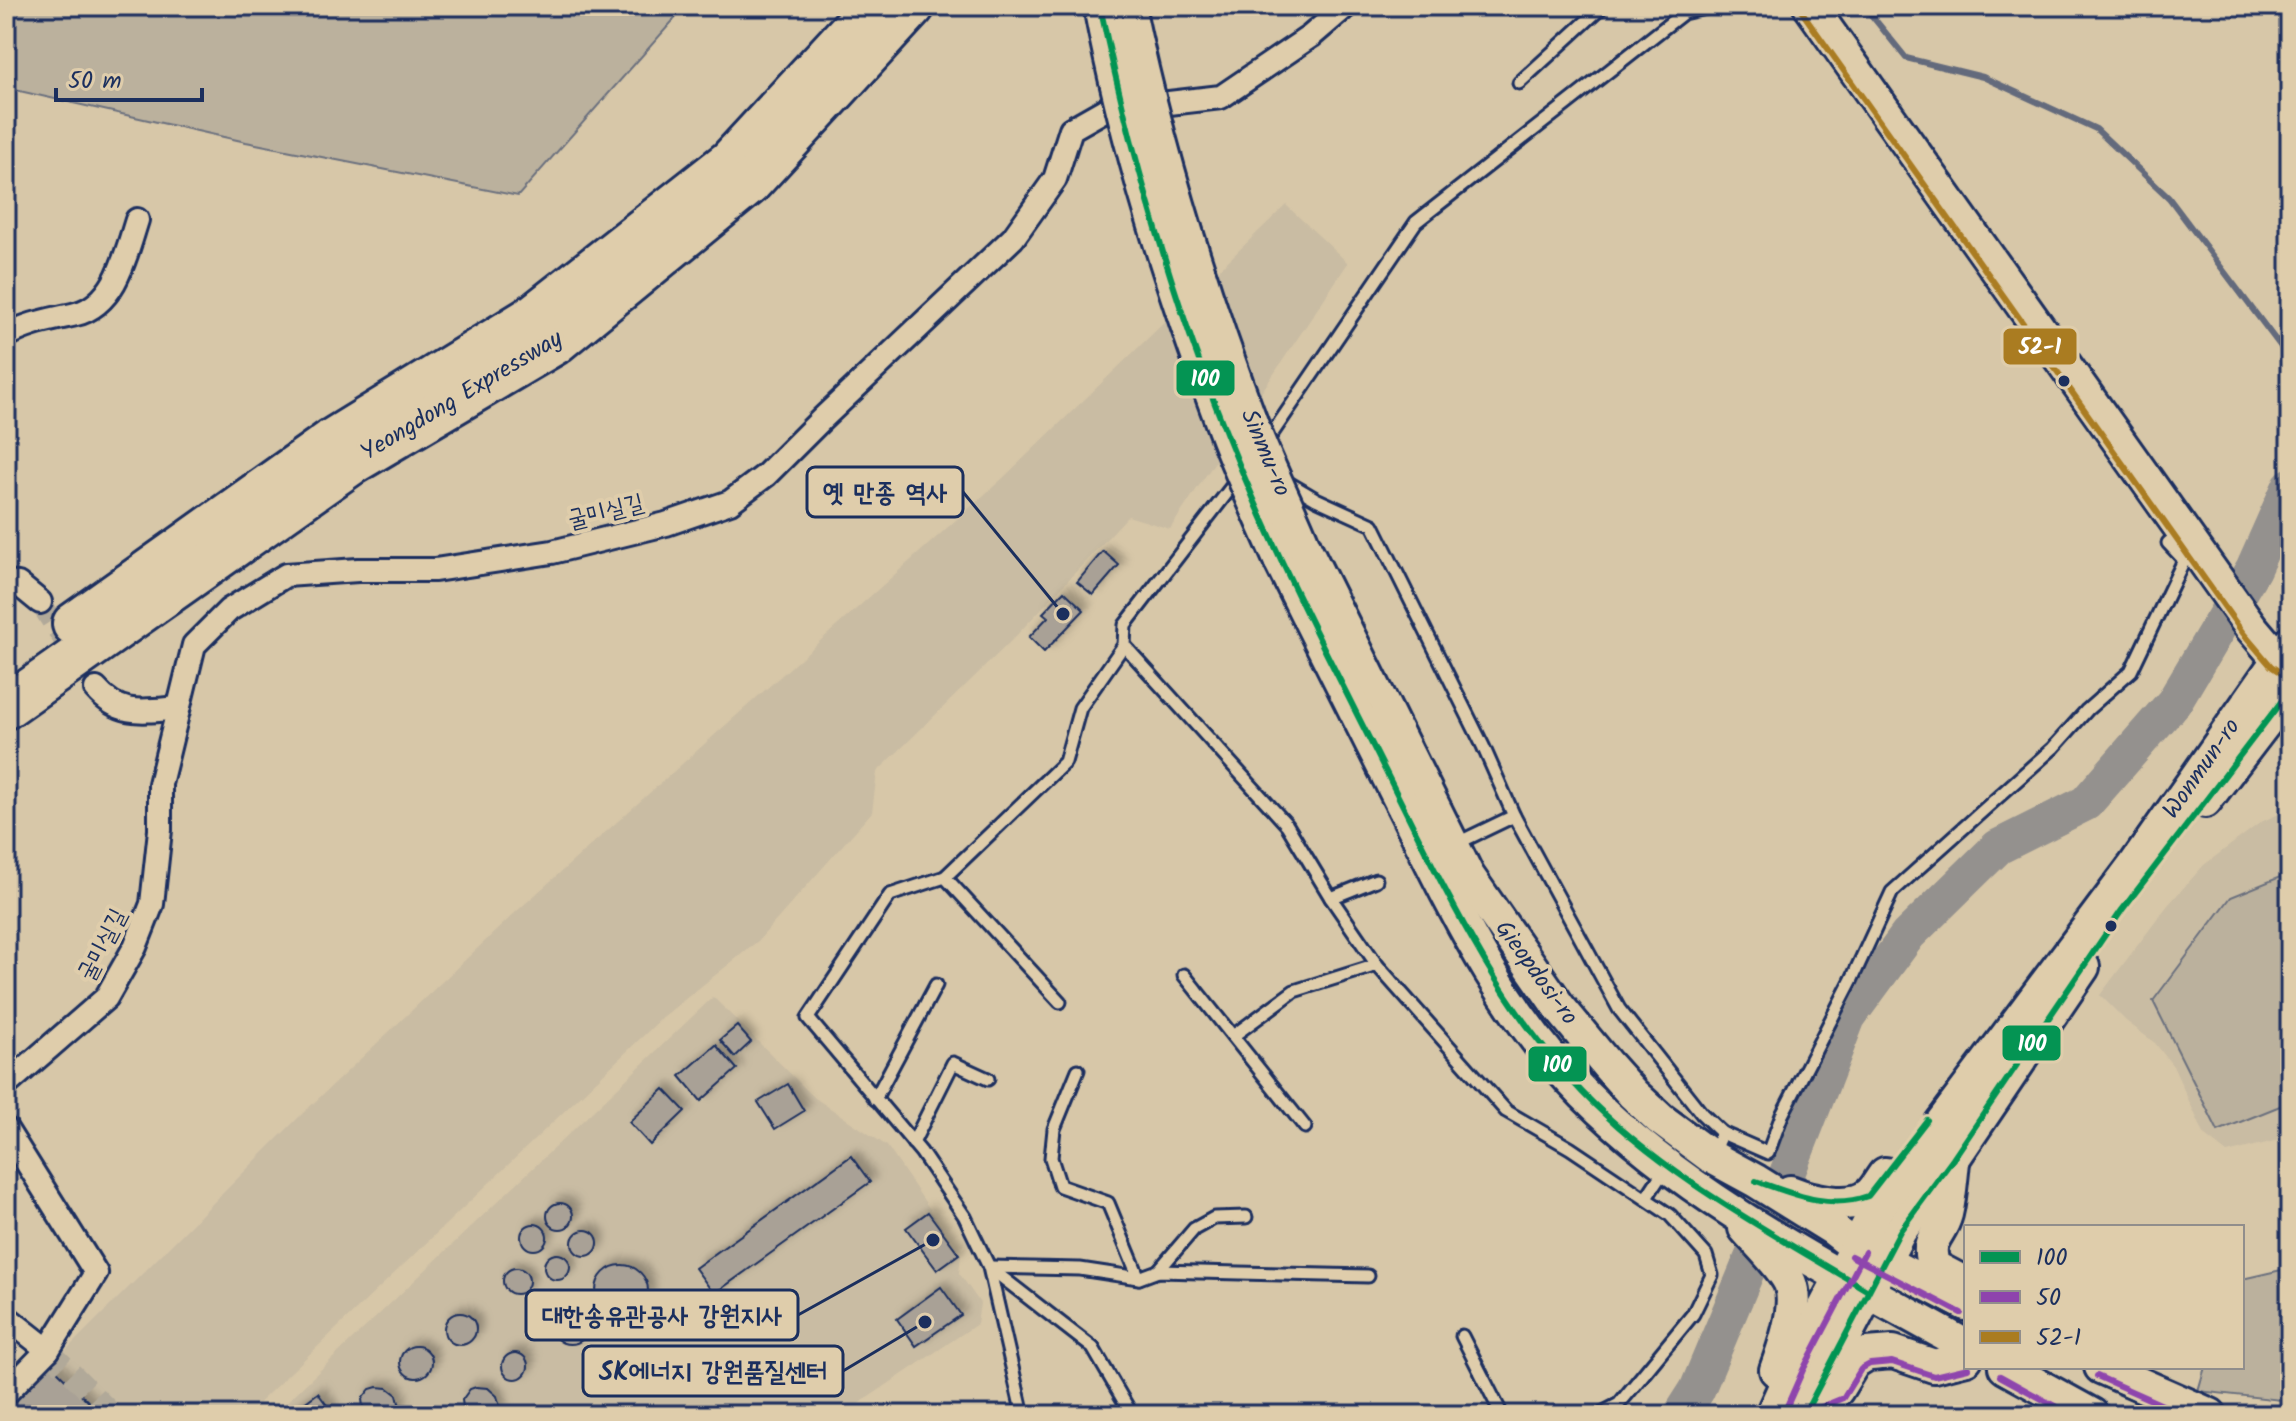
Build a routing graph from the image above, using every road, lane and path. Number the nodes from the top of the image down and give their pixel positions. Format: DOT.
graph roads {
  1 [pos="873,6"];
  2 [pos="913,6"];
  3 [pos="1100,6"];
  4 [pos="1128,6"];
  5 [pos="1346,6"];
  6 [pos="1603,6"];
  7 [pos="1714,6"];
  8 [pos="1810,6"];
  9 [pos="1519,83"];
  10 [pos="137,220"];
  11 [pos="6,336"];
  12 [pos="1252,461"];
  13 [pos="2184,529"];
  14 [pos="1292,553"];
  15 [pos="6,583"];
  16 [pos="40,602"];
  17 [pos="1124,645"];
  18 [pos="2286,656"];
  19 [pos="6,671"];
  20 [pos="96,689"];
  21 [pos="2290,690"];
  22 [pos="6,707"];
  23 [pos="178,708"];
  24 [pos="1514,816"];
  25 [pos="1466,839"];
  26 [pos="945,877"];
  27 [pos="1376,880"];
  28 [pos="1455,881"];
  29 [pos="1331,898"];
  30 [pos="1377,965"];
  31 [pos="1184,975"];
  32 [pos="936,985"];
  33 [pos="2036,996"];
  34 [pos="1060,1002"];
  35 [pos="1233,1036"];
  36 [pos="1078,1070"];
  37 [pos="988,1079"];
  38 [pos="6,1085"];
  39 [pos="875,1099"];
  40 [pos="1305,1127"];
  41 [pos="6,1129"];
  42 [pos="913,1143"];
  43 [pos="1716,1145"];
  44 [pos="1953,1159"];
  45 [pos="1668,1165"];
  46 [pos="1756,1181"];
  47 [pos="1646,1198"];
  48 [pos="1730,1210"];
  49 [pos="1246,1217"];
  50 [pos="1850,1261"];
  51 [pos="989,1267"];
  52 [pos="1158,1271"];
  53 [pos="1368,1276"];
  54 [pos="1139,1278"];
  55 [pos="1964,1283"];
  56 [pos="1964,1303"];
  57 [pos="6,1317"];
  58 [pos="1462,1336"];
  59 [pos="1964,1345"];
  60 [pos="48,1350"];
  61 [pos="1964,1358"];
  62 [pos="2009,1369"];
  63 [pos="2106,1369"];
  64 [pos="6,1393"];
  65 [pos="1807,1408"];
  66 [pos="1023,1415"];
  67 [pos="1132,1415"];
  68 [pos="1502,1415"];
  69 [pos="1598,1415"];
  70 [pos="1760,1415"];
  71 [pos="1772,1415"];
  72 [pos="2092,1415"];
  73 [pos="2210,1415"];
  1 -- 19 [label="highway, Yeongdong Expressway"];
  2 -- 22 [label="highway, Yeongdong Expressway"];
  3 -- 14 [label="main road, Sinmu-ro, bridge"];
  4 -- 14 [label="main road, Sinmu-ro, bridge"];
  5 -- 23 [label="street, 굴미실길"];
  6 -- 9 [label="lane"];
  7 -- 12 [label="lane"];
  8 -- 13 [label="main road"];
  10 -- 11 [label="street"];
  12 -- 17 [label="lane"];
  12 -- 24 [label="lane"];
  13 -- 18 [label="main road"];
  13 -- 43 [label="lane"];
  14 -- 28 [label="main road, Sinmu-ro"];
  15 -- 16 [label="street"];
  17 -- 26 [label="lane"];
  17 -- 29 [label="lane"];
  18 -- 33 [label="main road, Wonmun-ro"];
  20 -- 23 [label="street"];
  21 -- 44 [label="main road, Wonmun-ro"];
  23 -- 38 [label="street, 굴미실길"];
  24 -- 25 [label="lane"];
  24 -- 43 [label="lane"];
  26 -- 34 [label="lane"];
  26 -- 39 [label="lane"];
  27 -- 29 [label="lane"];
  28 -- 43 [label="main road, Gieopdosi-ro"];
  28 -- 45 [label="main road, Gieopdosi-ro"];
  29 -- 30 [label="lane"];
  30 -- 35 [label="lane"];
  30 -- 47 [label="lane"];
  31 -- 35 [label="lane"];
  32 -- 39 [label="lane"];
  33 -- 46 [label="main road"];
  33 -- 50 [label="main road, Wonmun-ro"];
  35 -- 40 [label="lane"];
  36 -- 54 [label="lane"];
  37 -- 42 [label="lane"];
  39 -- 42 [label="lane"];
  41 -- 60 [label="street"];
  42 -- 51 [label="lane"];
  43 -- 46 [label="main road, Gieopdosi-ro"];
  44 -- 50 [label="main road, Wonmun-ro"];
  44 -- 55 [label="main road"];
  45 -- 47 [label="lane"];
  45 -- 48 [label="main road, Gieopdosi-ro"];
  46 -- 50 [label="main road, Gieopdosi-ro"];
  47 -- 69 [label="lane"];
  48 -- 50 [label="main road, Gieopdosi-ro"];
  48 -- 70 [label="main road"];
  49 -- 52 [label="lane"];
  50 -- 56 [label="main road, Gieopdosi-ro"];
  50 -- 59 [label="main road, Gieopdosi-ro"];
  50 -- 65 [label="main road, Wonmun-ro"];
  50 -- 71 [label="main road, Wonmun-ro"];
  51 -- 54 [label="lane"];
  51 -- 66 [label="lane"];
  51 -- 67 [label="lane"];
  52 -- 53 [label="lane"];
  52 -- 54 [label="lane"];
  57 -- 60 [label="street"];
  58 -- 68 [label="lane"];
  60 -- 64 [label="street"];
  61 -- 65 [label="main road"];
  62 -- 72 [label="main road"];
  63 -- 73 [label="main road"];
}
